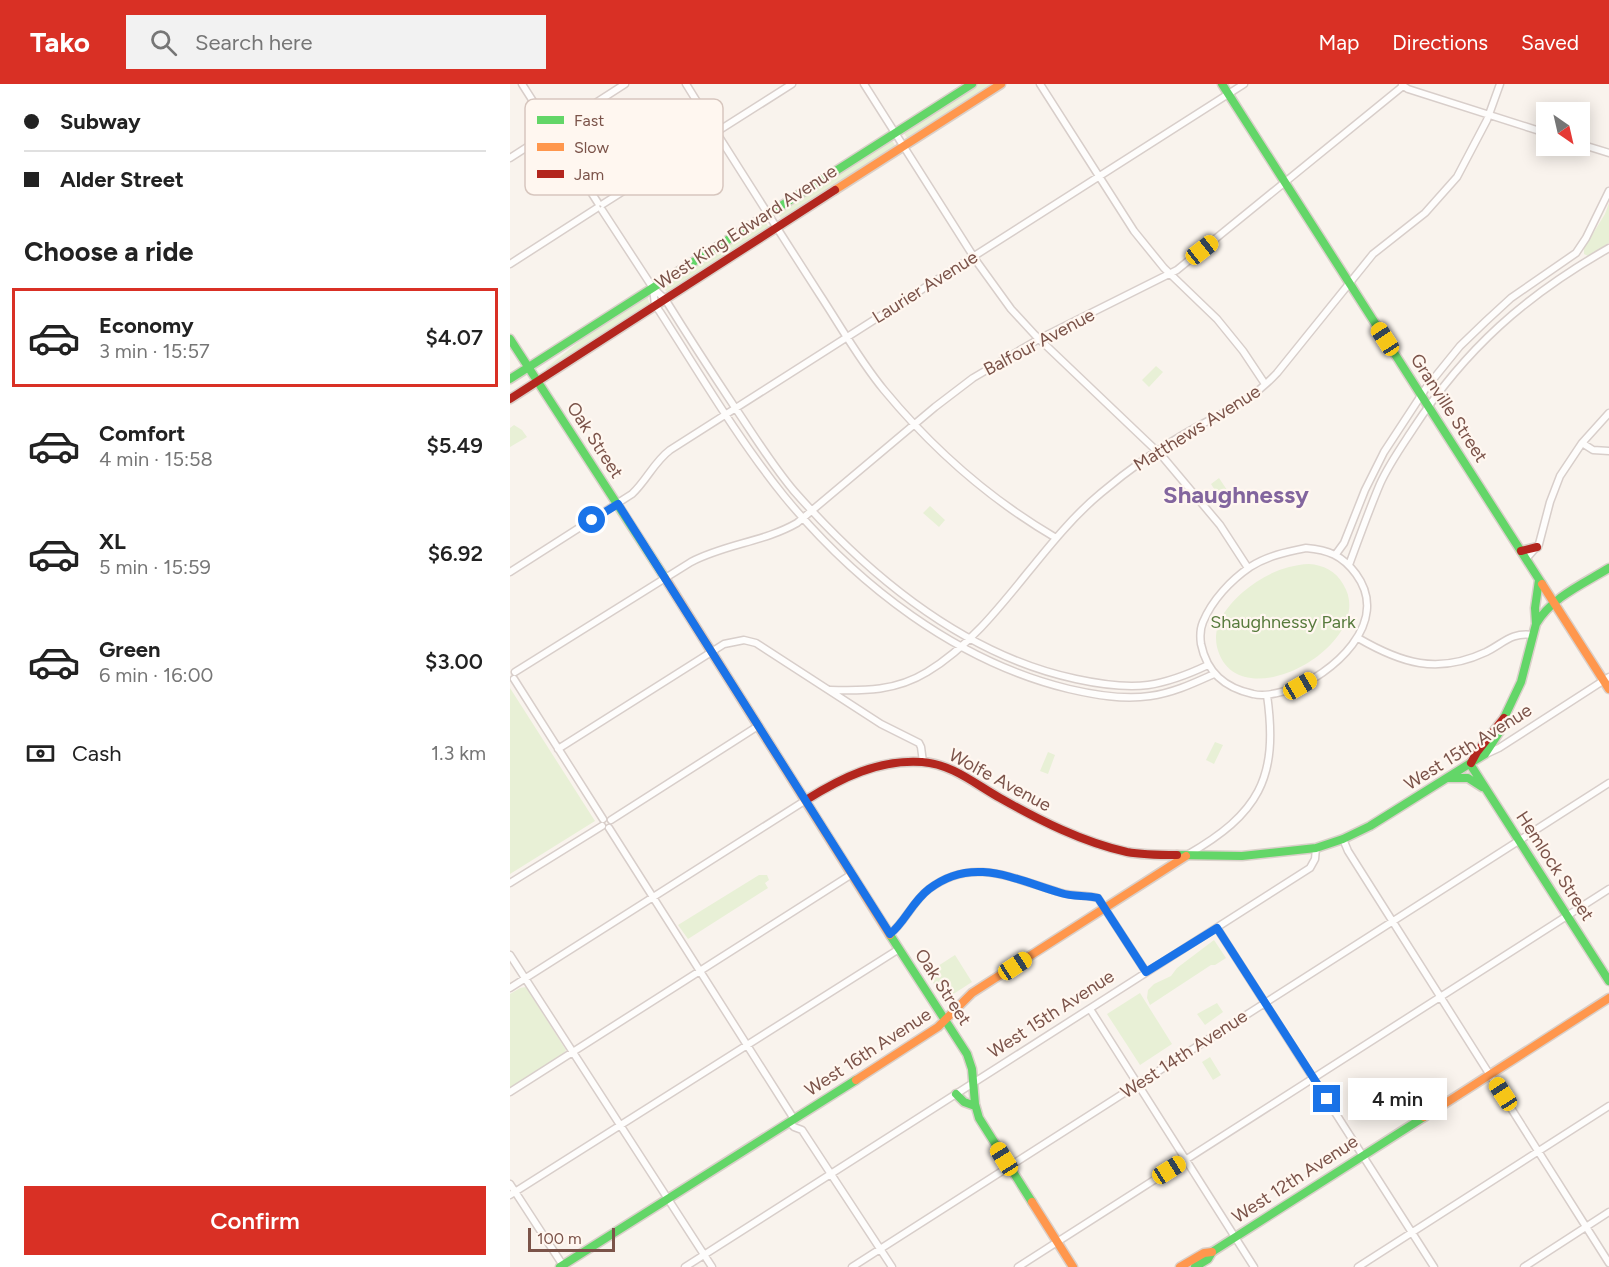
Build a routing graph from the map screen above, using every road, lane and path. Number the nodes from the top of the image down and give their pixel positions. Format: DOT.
graph roads {
  1 [pos="522,84"];
  2 [pos="625,84"];
  3 [pos="686,84"];
  4 [pos="792,84"];
  5 [pos="864,84"];
  6 [pos="972,84"];
  7 [pos="1001,84"];
  8 [pos="1040,84"];
  9 [pos="1222,84"];
  10 [pos="1244,84"];
  11 [pos="1500,84"];
  12 [pos="1402,85"];
  13 [pos="1228,94"];
  14 [pos="532,99"];
  15 [pos="602,99"];
  16 [pos="696,99"];
  17 [pos="1489,114"];
  18 [pos="723,128"];
  19 [pos="1536,130"];
  20 [pos="895,133"];
  21 [pos="723,141"];
  22 [pos="904,146"];
  23 [pos="1590,147"];
  24 [pos="525,148"];
  25 [pos="1609,153"];
  26 [pos="510,158"];
  27 [pos="1099,176"];
  28 [pos="1285,183"];
  29 [pos="1609,191"];
  30 [pos="593,195"];
  31 [pos="617,195"];
  32 [pos="600,206"];
  33 [pos="769,214"];
  34 [pos="777,227"];
  35 [pos="1609,248"];
  36 [pos="1576,253"];
  37 [pos="974,256"];
  38 [pos="1583,263"];
  39 [pos="510,264"];
  40 [pos="1170,274"];
  41 [pos="1349,283"];
  42 [pos="653,288"];
  43 [pos="665,299"];
  44 [pos="655,305"];
  45 [pos="848,337"];
  46 [pos="510,339"];
  47 [pos="1039,339"];
  48 [pos="528,367"];
  49 [pos="510,378"];
  50 [pos="537,381"];
  51 [pos="1265,384"];
  52 [pos="1421,395"];
  53 [pos="510,399"];
  54 [pos="1428,406"];
  55 [pos="736,408"];
  56 [pos="1609,413"];
  57 [pos="726,414"];
  58 [pos="915,424"];
  59 [pos="1582,443"];
  60 [pos="1157,451"];
  61 [pos="1609,451"];
  62 [pos="618,504"];
  63 [pos="813,511"];
  64 [pos="803,518"];
  65 [pos="1056,538"];
  66 [pos="1537,547"];
  67 [pos="1336,554"];
  68 [pos="1524,555"];
  69 [pos="1349,565"];
  70 [pos="1248,568"];
  71 [pos="1609,568"];
  72 [pos="510,572"];
  73 [pos="664,578"];
  74 [pos="1539,580"];
  75 [pos="1554,603"];
  76 [pos="1536,624"];
  77 [pos="1533,635"];
  78 [pos="969,638"];
  79 [pos="1358,638"];
  80 [pos="960,646"];
  81 [pos="711,652"];
  82 [pos="1208,665"];
  83 [pos="1214,674"];
  84 [pos="512,675"];
  85 [pos="1606,679"];
  86 [pos="1609,689"];
  87 [pos="830,690"];
  88 [pos="1267,695"];
  89 [pos="1504,718"];
  90 [pos="758,726"];
  91 [pos="558,749"];
  92 [pos="1485,754"];
  93 [pos="923,762"];
  94 [pos="1473,762"];
  95 [pos="1449,778"];
  96 [pos="1609,783"];
  97 [pos="1485,790"];
  98 [pos="1493,798"];
  99 [pos="806,800"];
  100 [pos="606,823"];
  101 [pos="1343,839"];
  102 [pos="1519,840"];
  103 [pos="1316,848"];
  104 [pos="1186,856"];
  105 [pos="852,874"];
  106 [pos="510,884"];
  107 [pos="1609,890"];
  108 [pos="652,898"];
  109 [pos="1105,908"];
  110 [pos="1568,916"];
  111 [pos="1392,922"];
  112 [pos="1217,928"];
  113 [pos="890,934"];
  114 [pos="899,949"];
  115 [pos="510,955"];
  116 [pos="700,972"];
  117 [pos="1146,972"];
  118 [pos="525,978"];
  119 [pos="1609,981"];
  120 [pos="510,988"];
  121 [pos="1441,997"];
  122 [pos="1609,999"];
  123 [pos="1265,1002"];
  124 [pos="1090,1009"];
  125 [pos="945,1021"];
  126 [pos="748,1046"];
  127 [pos="572,1053"];
  128 [pos="1490,1074"];
  129 [pos="1314,1079"];
  130 [pos="973,1083"];
  131 [pos="1137,1084"];
  132 [pos="510,1092"];
  133 [pos="956,1094"];
  134 [pos="975,1106"];
  135 [pos="1609,1106"];
  136 [pos="795,1119"];
  137 [pos="620,1126"];
  138 [pos="802,1130"];
  139 [pos="1539,1152"];
  140 [pos="1363,1156"];
  141 [pos="1186,1160"];
  142 [pos="1009,1166"];
  143 [pos="831,1174"];
  144 [pos="510,1184"];
  145 [pos="513,1194"];
  146 [pos="667,1199"];
  147 [pos="1609,1212"];
  148 [pos="1586,1227"];
  149 [pos="1412,1233"];
  150 [pos="1234,1237"];
  151 [pos="1057,1242"];
  152 [pos="880,1249"];
  153 [pos="1212,1252"];
  154 [pos="704,1255"];
  155 [pos="1609,1263"];
  156 [pos="562,1266"];
  157 [pos="685,1267"];
  158 [pos="712,1267"];
  159 [pos="852,1267"];
  160 [pos="892,1267"];
  161 [pos="1018,1267"];
  162 [pos="1073,1267"];
  163 [pos="1180,1267"];
  164 [pos="1195,1267"];
  165 [pos="1254,1267"];
  166 [pos="1358,1267"];
  167 [pos="1434,1267"];
  168 [pos="1524,1267"];
  1 -- 14 [label="street"];
  2 -- 15 [label="street"];
  3 -- 16 [label="street"];
  4 -- 18 [label="street"];
  5 -- 20 [label="street"];
  6 -- 20 [label="main road, West King Edward Avenue"];
  7 -- 22 [label="main road, West King Edward Avenue"];
  8 -- 27 [label="street"];
  9 -- 13 [label="main road, Granville Street"];
  10 -- 13 [label="street, Laurier Avenue"];
  11 -- 17 [label="street, Matthews Avenue"];
  12 -- 17 [label="street"];
  12 -- 28 [label="street, Balfour Avenue"];
  13 -- 27 [label="street, Laurier Avenue"];
  13 -- 28 [label="main road, Granville Street"];
  17 -- 19 [label="street"];
  17 -- 41 [label="street, Matthews Avenue"];
  20 -- 22 [label="street"];
  20 -- 33 [label="main road, West King Edward Avenue"];
  21 -- 33 [label="street"];
  22 -- 34 [label="main road, West King Edward Avenue"];
  22 -- 37 [label="street"];
  23 -- 25 [label="street"];
  24 -- 26 [label="street"];
  27 -- 37 [label="street, Laurier Avenue"];
  27 -- 40 [label="street"];
  28 -- 40 [label="street, Balfour Avenue"];
  28 -- 41 [label="main road, Granville Street"];
  29 -- 36 [label="street"];
  30 -- 32 [label="street"];
  31 -- 32 [label="street"];
  32 -- 39 [label="street"];
  32 -- 42 [label="street"];
  33 -- 34 [label="street"];
  33 -- 42 [label="main road, West King Edward Avenue"];
  34 -- 43 [label="main road, West King Edward Avenue"];
  34 -- 45 [label="street"];
  35 -- 38 [label="street"];
  36 -- 38 [label="street"];
  36 -- 52 [label="street"];
  37 -- 45 [label="street, Laurier Avenue"];
  37 -- 47 [label="street"];
  38 -- 54 [label="street"];
  40 -- 47 [label="street, Balfour Avenue"];
  40 -- 51 [label="street"];
  41 -- 51 [label="street, Matthews Avenue"];
  41 -- 52 [label="main road, Granville Street"];
  42 -- 43 [label="street"];
  42 -- 44 [label="street"];
  42 -- 48 [label="main road, West King Edward Avenue"];
  43 -- 44 [label="main road, West King Edward Avenue"];
  43 -- 55 [label="street"];
  44 -- 50 [label="main road, West King Edward Avenue"];
  44 -- 57 [label="street"];
  45 -- 55 [label="street, Laurier Avenue"];
  45 -- 58 [label="street"];
  46 -- 48 [label="main road, Oak Street"];
  47 -- 58 [label="street, Balfour Avenue"];
  47 -- 60 [label="street"];
  48 -- 49 [label="main road, West King Edward Avenue"];
  48 -- 50 [label="main road, Oak Street"];
  50 -- 53 [label="main road, West King Edward Avenue"];
  50 -- 62 [label="main road, Oak Street"];
  51 -- 60 [label="street, Matthews Avenue"];
  52 -- 54 [label="main road, Granville Street"];
  52 -- 67 [label="street"];
  54 -- 68 [label="main road, Granville Street"];
  54 -- 69 [label="street"];
  55 -- 57 [label="street, Laurier Avenue"];
  55 -- 63 [label="street"];
  56 -- 59 [label="street"];
  57 -- 62 [label="street, Laurier Avenue"];
  57 -- 64 [label="street"];
  58 -- 63 [label="street, Balfour Avenue"];
  58 -- 65 [label="street"];
  59 -- 61 [label="street"];
  59 -- 66 [label="street"];
  60 -- 65 [label="street, Matthews Avenue"];
  60 -- 70 [label="street"];
  62 -- 72 [label="street, Laurier Avenue"];
  62 -- 73 [label="main road, Oak Street"];
  63 -- 64 [label="street, Balfour Avenue"];
  63 -- 78 [label="street"];
  64 -- 73 [label="street, Balfour Avenue"];
  64 -- 80 [label="street"];
  65 -- 78 [label="street, Matthews Avenue"];
  66 -- 68 [label="main road"];
  67 -- 69 [label="street"];
  67 -- 70 [label="street"];
  68 -- 74 [label="main road, Granville Street"];
  69 -- 79 [label="street"];
  70 -- 82 [label="street"];
  71 -- 75 [label="main road"];
  73 -- 81 [label="main road, Oak Street"];
  73 -- 84 [label="street, Balfour Avenue"];
  74 -- 75 [label="main road, Granville Street"];
  74 -- 76 [label="main road"];
  75 -- 76 [label="main road"];
  75 -- 85 [label="main road, Granville Street"];
  76 -- 77 [label="main road"];
  77 -- 79 [label="street"];
  77 -- 89 [label="main road"];
  78 -- 80 [label="street, Matthews Avenue"];
  78 -- 82 [label="street"];
  79 -- 88 [label="street"];
  80 -- 83 [label="street"];
  80 -- 87 [label="street, Matthews Avenue"];
  81 -- 87 [label="street, Wolfe Avenue"];
  81 -- 90 [label="main road, Oak Street"];
  81 -- 91 [label="street, Wolfe Avenue"];
  82 -- 83 [label="street"];
  83 -- 88 [label="street"];
  84 -- 91 [label="street"];
  85 -- 86 [label="main road, Granville Street"];
  85 -- 92 [label="street, West 15th Avenue"];
  87 -- 93 [label="street, Wolfe Avenue"];
  88 -- 104 [label="street"];
  89 -- 92 [label="main road"];
  89 -- 94 [label="main road"];
  90 -- 99 [label="main road, Oak Street"];
  90 -- 100 [label="street"];
  91 -- 100 [label="street"];
  92 -- 94 [label="main road, West 15th Avenue"];
  93 -- 99 [label="main road"];
  93 -- 104 [label="main road, Wolfe Avenue"];
  94 -- 95 [label="main road, West 15th Avenue"];
  94 -- 97 [label="main road, Hemlock Street"];
  94 -- 98 [label="main road, Hemlock Street"];
  95 -- 97 [label="main road"];
  95 -- 101 [label="main road, West 15th Avenue"];
  96 -- 102 [label="street, West 14th Avenue"];
  97 -- 98 [label="main road, Hemlock Street"];
  98 -- 102 [label="main road, Hemlock Street"];
  99 -- 105 [label="main road, Oak Street"];
  99 -- 108 [label="street"];
  100 -- 106 [label="street"];
  100 -- 108 [label="street"];
  101 -- 103 [label="main road, West 15th Avenue"];
  101 -- 111 [label="street"];
  102 -- 110 [label="main road, Hemlock Street"];
  102 -- 111 [label="street, West 14th Avenue"];
  103 -- 104 [label="main road, Wolfe Avenue"];
  103 -- 112 [label="street, West 15th Avenue"];
  104 -- 109 [label="main road, West 16th Avenue"];
  105 -- 113 [label="main road, Oak Street"];
  105 -- 116 [label="street"];
  107 -- 110 [label="street"];
  108 -- 116 [label="street"];
  108 -- 118 [label="street"];
  109 -- 113 [label="street"];
  109 -- 117 [label="street"];
  109 -- 125 [label="main road, West 16th Avenue"];
  110 -- 119 [label="main road, Hemlock Street"];
  110 -- 121 [label="street"];
  111 -- 121 [label="street"];
  111 -- 123 [label="street, West 14th Avenue"];
  112 -- 117 [label="street, West 15th Avenue"];
  112 -- 123 [label="street"];
  113 -- 114 [label="main road, Oak Street"];
  114 -- 125 [label="main road, Oak Street"];
  114 -- 126 [label="street"];
  115 -- 118 [label="street"];
  116 -- 126 [label="street"];
  116 -- 127 [label="street"];
  117 -- 124 [label="street, West 15th Avenue"];
  118 -- 120 [label="street"];
  118 -- 127 [label="street"];
  121 -- 128 [label="street"];
  121 -- 129 [label="street"];
  122 -- 128 [label="main road, West 12th Avenue"];
  123 -- 129 [label="street"];
  123 -- 131 [label="street, West 14th Avenue"];
  124 -- 130 [label="street, West 15th Avenue"];
  124 -- 131 [label="street"];
  125 -- 130 [label="main road, Oak Street"];
  125 -- 136 [label="main road, West 16th Avenue"];
  126 -- 136 [label="street"];
  126 -- 137 [label="street"];
  127 -- 132 [label="street"];
  127 -- 137 [label="street"];
  128 -- 139 [label="street"];
  128 -- 140 [label="main road, West 12th Avenue"];
  129 -- 140 [label="street"];
  129 -- 141 [label="street"];
  130 -- 133 [label="street, West 15th Avenue"];
  130 -- 134 [label="main road, Oak Street"];
  131 -- 141 [label="street"];
  131 -- 142 [label="street, West 14th Avenue"];
  133 -- 134 [label="main road"];
  133 -- 143 [label="street, West 15th Avenue"];
  134 -- 142 [label="main road, Oak Street"];
  135 -- 139 [label="street"];
  136 -- 138 [label="street"];
  136 -- 138 [label="street"];
  136 -- 146 [label="main road, West 16th Avenue"];
  137 -- 145 [label="street"];
  137 -- 146 [label="street"];
  138 -- 143 [label="street"];
  139 -- 148 [label="street"];
  139 -- 149 [label="street"];
  140 -- 149 [label="street"];
  140 -- 150 [label="main road, West 12th Avenue"];
  141 -- 150 [label="street"];
  141 -- 151 [label="street"];
  142 -- 151 [label="main road, Oak Street"];
  142 -- 152 [label="street, West 14th Avenue"];
  143 -- 152 [label="street"];
  143 -- 154 [label="street, West 15th Avenue"];
  144 -- 145 [label="street"];
  145 -- 156 [label="street"];
  146 -- 154 [label="street"];
  146 -- 156 [label="main road, West 16th Avenue"];
  147 -- 148 [label="street"];
  148 -- 155 [label="street"];
  148 -- 168 [label="street"];
  149 -- 166 [label="street"];
  149 -- 167 [label="street"];
  150 -- 153 [label="main road, West 12th Avenue"];
  150 -- 165 [label="street"];
  151 -- 161 [label="street"];
  151 -- 162 [label="main road, Oak Street"];
  152 -- 159 [label="street, West 14th Avenue"];
  152 -- 160 [label="street"];
  153 -- 163 [label="main road, West 12th Avenue"];
  153 -- 164 [label="main road, West 12th Avenue"];
  154 -- 157 [label="street, West 15th Avenue"];
  154 -- 158 [label="street"];
}
